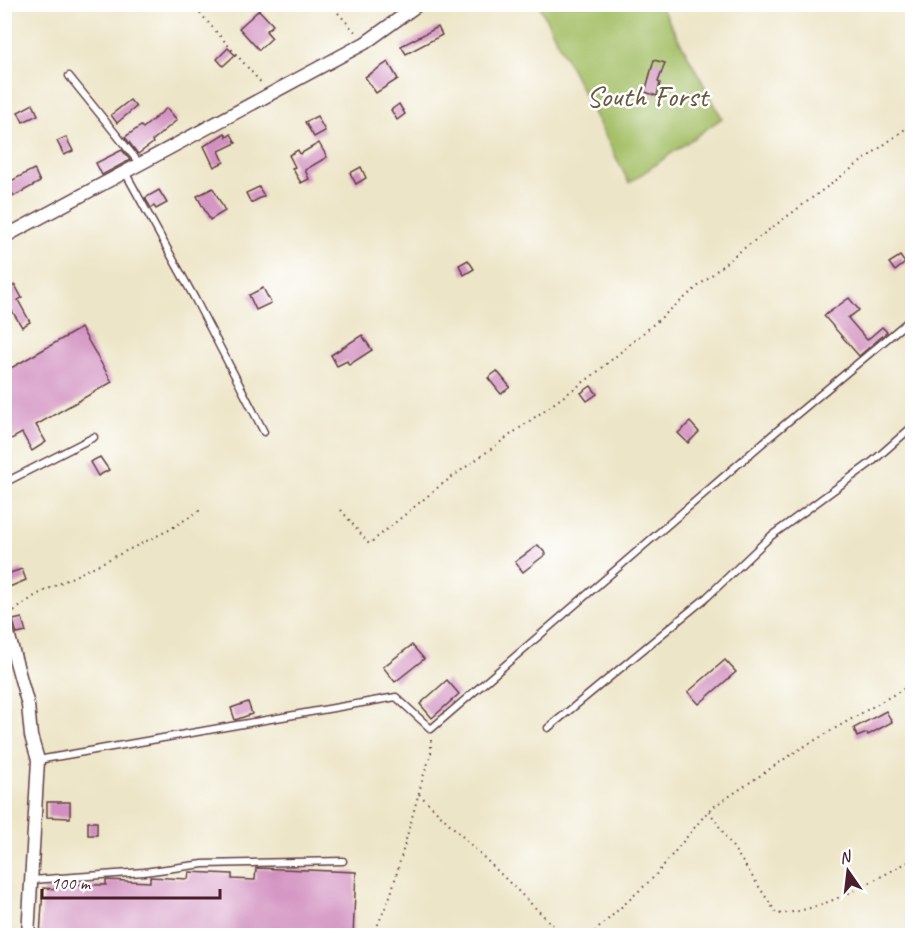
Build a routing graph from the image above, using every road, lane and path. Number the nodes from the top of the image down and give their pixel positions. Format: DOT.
graph roads {
  1 [pos="192,4"];
  2 [pos="330,4"];
  3 [pos="419,4"];
  4 [pos="365,43"];
  5 [pos="69,76"];
  6 [pos="271,94"];
  7 [pos="912,124"];
  8 [pos="141,164"];
  9 [pos="125,172"];
  10 [pos="4,237"];
  11 [pos="912,318"];
  12 [pos="912,427"];
  13 [pos="264,432"];
  14 [pos="94,437"];
  15 [pos="4,483"];
  16 [pos="202,509"];
  17 [pos="341,510"];
  18 [pos="8,616"];
  19 [pos="912,684"];
  20 [pos="548,728"];
  21 [pos="431,729"];
  22 [pos="38,760"];
  23 [pos="419,794"];
  24 [pos="709,810"];
  25 [pos="912,860"];
  26 [pos="344,861"];
  27 [pos="32,880"];
  28 [pos="28,936"];
  29 [pos="373,936"];
  30 [pos="564,936"];
  31 [pos="590,936"];
  1 -- 6 [label="path"];
  2 -- 4 [label="path"];
  3 -- 4 [label="street"];
  4 -- 6 [label="street"];
  5 -- 8 [label="lane"];
  6 -- 8 [label="street"];
  7 -- 17 [label="path"];
  8 -- 9 [label="street"];
  9 -- 10 [label="street"];
  9 -- 13 [label="lane"];
  11 -- 21 [label="lane"];
  12 -- 20 [label="lane"];
  14 -- 15 [label="lane"];
  16 -- 18 [label="path"];
  18 -- 22 [label="street"];
  19 -- 24 [label="path"];
  21 -- 22 [label="lane"];
  21 -- 23 [label="path"];
  22 -- 27 [label="street"];
  23 -- 29 [label="path"];
  23 -- 30 [label="path"];
  24 -- 25 [label="path"];
  24 -- 31 [label="path"];
  26 -- 27 [label="lane"];
  27 -- 28 [label="street"];
}
